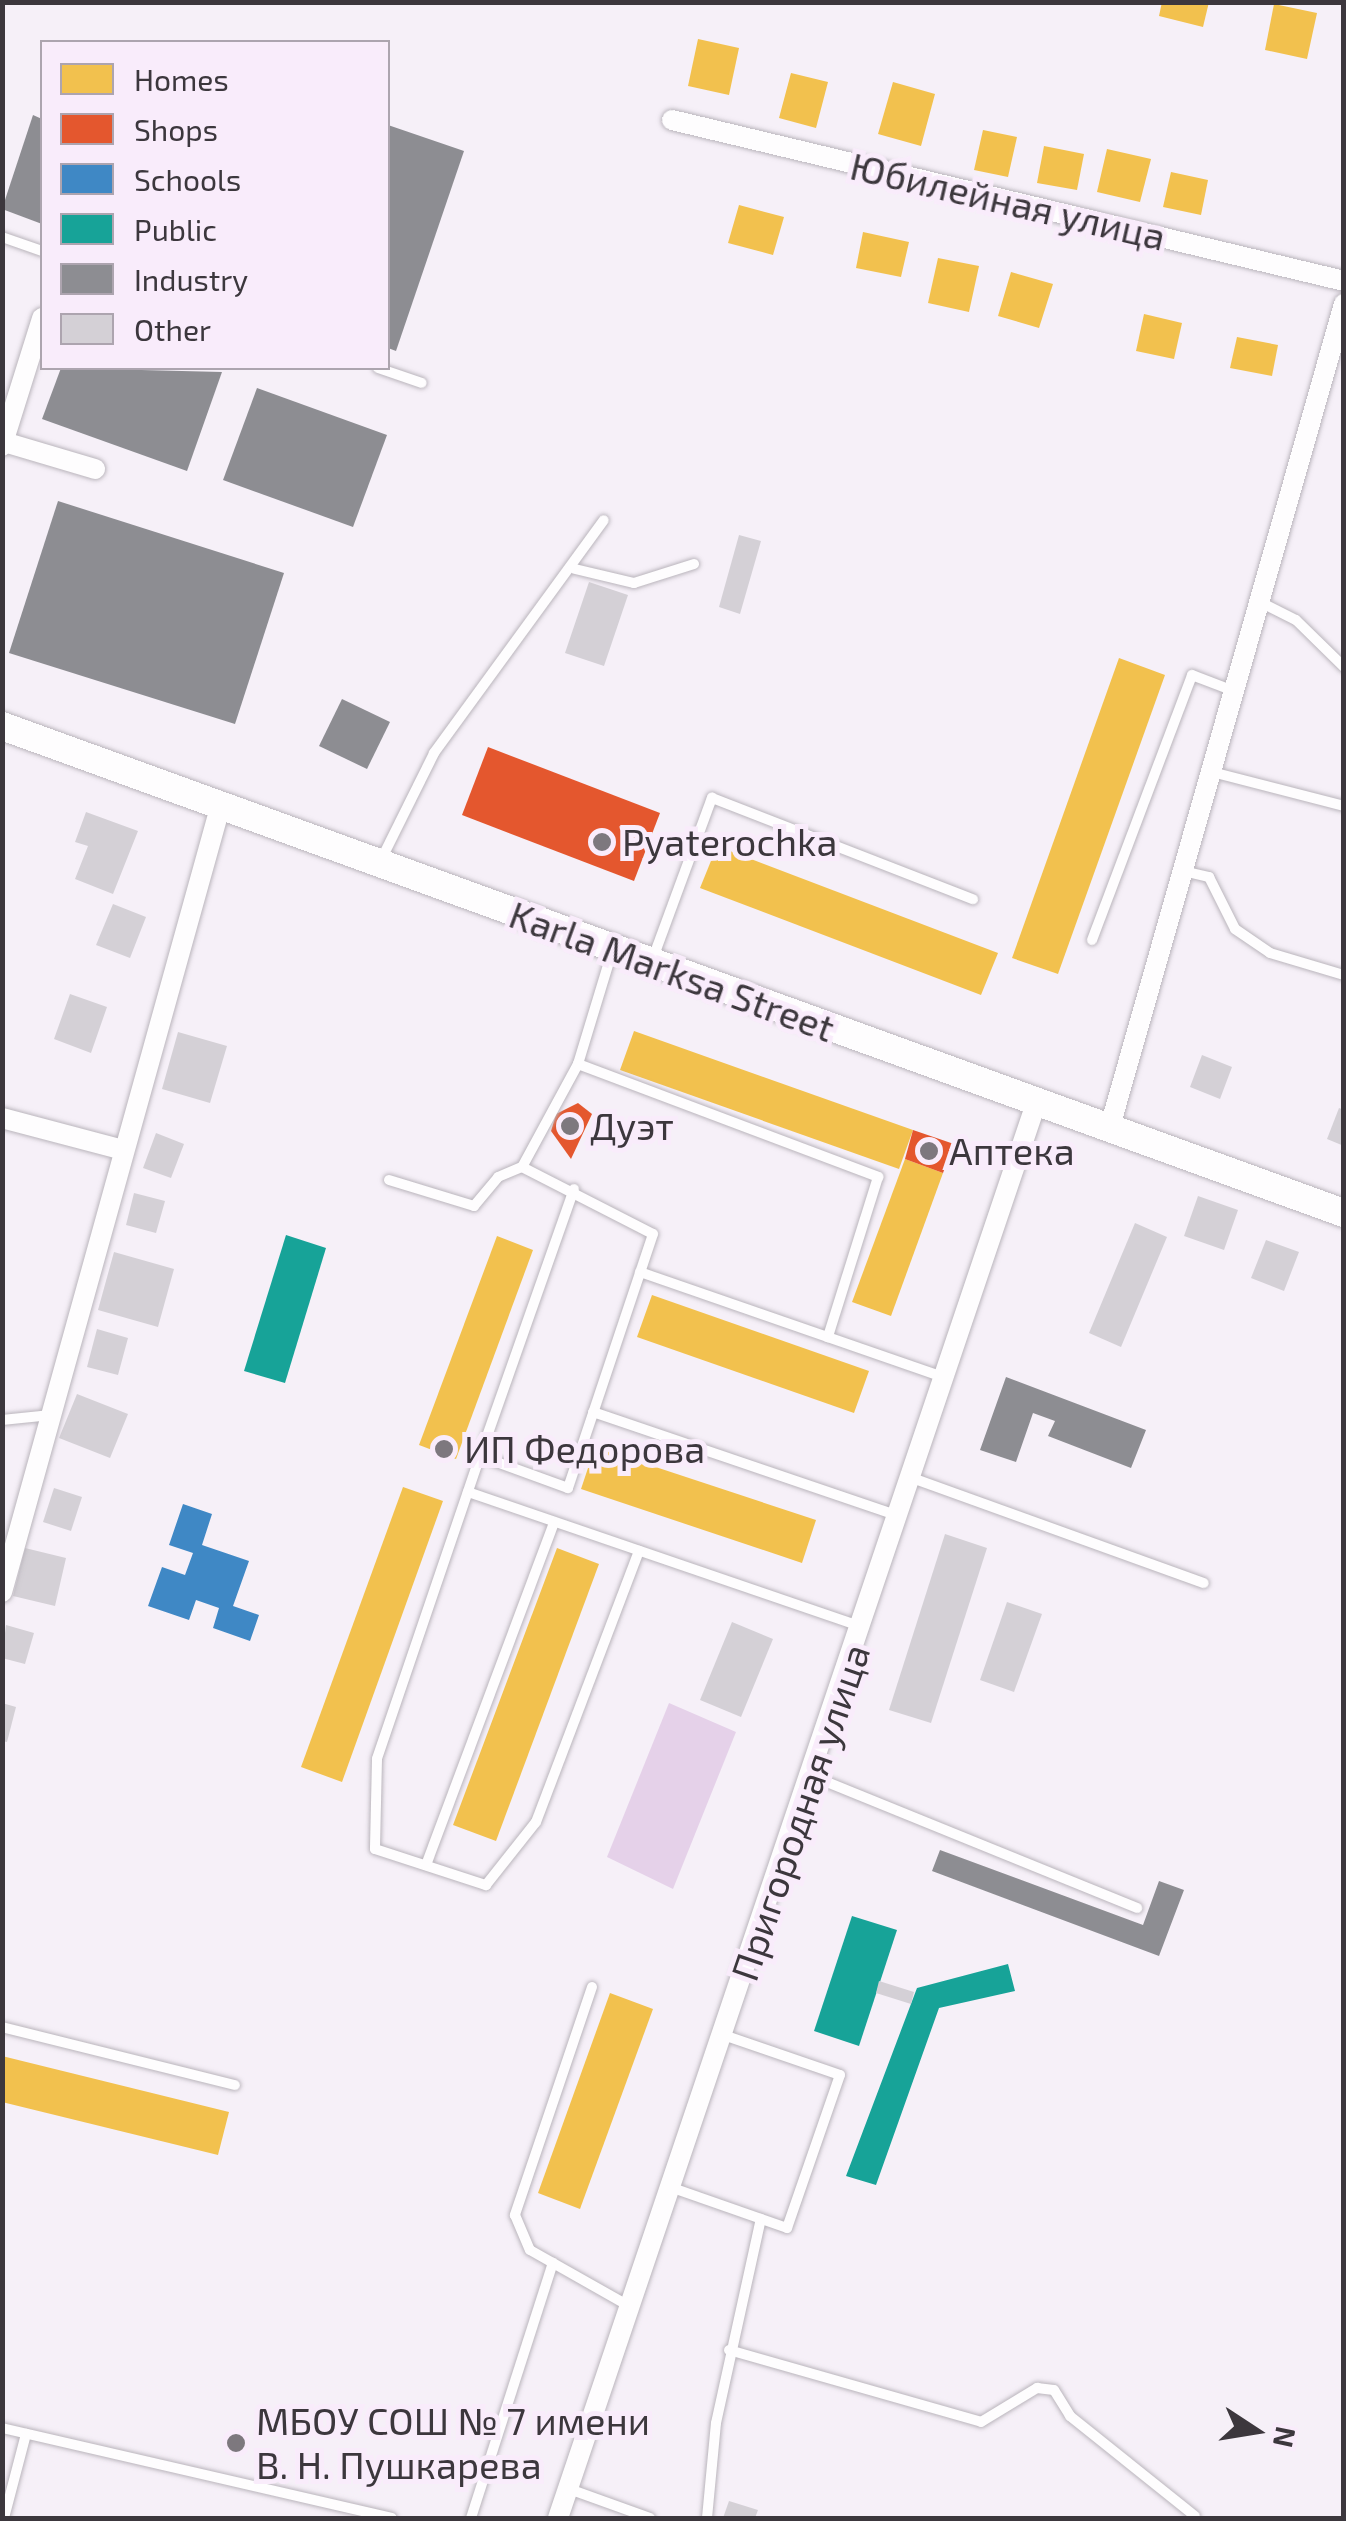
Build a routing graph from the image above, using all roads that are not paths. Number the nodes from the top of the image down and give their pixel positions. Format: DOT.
graph roads {
  1 [pos="672,120"];
  2 [pos="2,237"];
  3 [pos="40,250"];
  4 [pos="1344,281"];
  5 [pos="1344,304"];
  6 [pos="40,324"];
  7 [pos="384,370"];
  8 [pos="422,383"];
  9 [pos="3,444"];
  10 [pos="95,469"];
  11 [pos="604,520"];
  12 [pos="694,564"];
  13 [pos="575,569"];
  14 [pos="1259,601"];
  15 [pos="1344,667"];
  16 [pos="1234,691"];
  17 [pos="2,726"];
  18 [pos="1211,772"];
  19 [pos="220,804"];
  20 [pos="1344,806"];
  21 [pos="379,864"];
  22 [pos="1183,871"];
  23 [pos="973,899"];
  24 [pos="1092,940"];
  25 [pos="613,950"];
  26 [pos="651,963"];
  27 [pos="1344,974"];
  28 [pos="578,1064"];
  29 [pos="1036,1103"];
  30 [pos="2,1118"];
  31 [pos="1109,1130"];
  32 [pos="123,1150"];
  33 [pos="522,1167"];
  34 [pos="389,1180"];
  35 [pos="574,1189"];
  36 [pos="1344,1213"];
  37 [pos="640,1272"];
  38 [pos="828,1337"];
  39 [pos="946,1378"];
  40 [pos="593,1412"];
  41 [pos="56,1416"];
  42 [pos="2,1420"];
  43 [pos="480,1456"];
  44 [pos="912,1478"];
  45 [pos="468,1492"];
  46 [pos="900,1516"];
  47 [pos="554,1522"];
  48 [pos="639,1552"];
  49 [pos="1204,1583"];
  50 [pos="2,1592"];
  51 [pos="863,1628"];
  52 [pos="812,1776"];
  53 [pos="426,1866"];
  54 [pos="1137,1908"];
  55 [pos="592,1987"];
  56 [pos="2,2027"];
  57 [pos="722,2035"];
  58 [pos="235,2085"];
  59 [pos="670,2187"];
  60 [pos="761,2219"];
  61 [pos="553,2263"];
  62 [pos="629,2306"];
  63 [pos="730,2350"];
  64 [pos="2,2428"];
  65 [pos="26,2434"];
  66 [pos="568,2489"];
  67 [pos="1195,2516"];
  68 [pos="4,2518"];
  69 [pos="392,2518"];
  70 [pos="471,2518"];
  71 [pos="558,2518"];
  72 [pos="650,2518"];
  73 [pos="707,2518"];
  1 -- 4 [label="street, Юбилейная улица"];
  2 -- 3 [label="lane"];
  5 -- 14 [label="street"];
  6 -- 9 [label="street"];
  7 -- 8 [label="lane"];
  9 -- 10 [label="street"];
  11 -- 13 [label="lane"];
  12 -- 13 [label="lane"];
  13 -- 21 [label="lane"];
  14 -- 15 [label="lane"];
  14 -- 16 [label="street"];
  16 -- 18 [label="street"];
  16 -- 24 [label="lane"];
  17 -- 19 [label="main road, Karla Marksa Street"];
  18 -- 20 [label="lane"];
  18 -- 22 [label="street"];
  19 -- 21 [label="main road, Karla Marksa Street"];
  19 -- 32 [label="street"];
  21 -- 25 [label="main road, Karla Marksa Street"];
  22 -- 27 [label="lane"];
  22 -- 31 [label="street"];
  23 -- 26 [label="lane"];
  25 -- 26 [label="main road, Karla Marksa Street"];
  25 -- 28 [label="lane"];
  26 -- 29 [label="main road, Karla Marksa Street"];
  28 -- 33 [label="lane"];
  28 -- 38 [label="lane"];
  29 -- 31 [label="main road, Karla Marksa Street"];
  29 -- 39 [label="street, Пригородная улица"];
  30 -- 32 [label="street"];
  31 -- 36 [label="main road, Karla Marksa Street"];
  32 -- 41 [label="street"];
  33 -- 34 [label="lane"];
  33 -- 35 [label="lane"];
  35 -- 37 [label="lane"];
  35 -- 43 [label="lane"];
  37 -- 38 [label="lane"];
  37 -- 40 [label="lane"];
  38 -- 39 [label="lane"];
  39 -- 44 [label="street, Пригородная улица"];
  40 -- 43 [label="lane"];
  40 -- 46 [label="lane"];
  41 -- 42 [label="lane"];
  41 -- 50 [label="street"];
  43 -- 45 [label="lane"];
  44 -- 46 [label="street, Пригородная улица"];
  44 -- 49 [label="lane"];
  45 -- 47 [label="lane"];
  45 -- 53 [label="lane"];
  46 -- 51 [label="street, Пригородная улица"];
  47 -- 48 [label="lane"];
  47 -- 53 [label="lane"];
  48 -- 51 [label="lane"];
  48 -- 53 [label="lane"];
  51 -- 52 [label="street, Пригородная улица"];
  52 -- 54 [label="lane"];
  52 -- 57 [label="street, Пригородная улица"];
  55 -- 61 [label="lane"];
  56 -- 58 [label="lane"];
  57 -- 59 [label="street, Пригородная улица"];
  57 -- 60 [label="lane"];
  59 -- 60 [label="lane"];
  59 -- 62 [label="street, Пригородная улица"];
  60 -- 63 [label="lane"];
  61 -- 62 [label="lane"];
  61 -- 70 [label="lane"];
  62 -- 66 [label="street, Пригородная улица"];
  63 -- 67 [label="lane"];
  63 -- 73 [label="lane"];
  64 -- 65 [label="lane"];
  65 -- 68 [label="lane"];
  65 -- 69 [label="lane"];
  66 -- 71 [label="street, Пригородная улица"];
  66 -- 72 [label="lane"];
}
